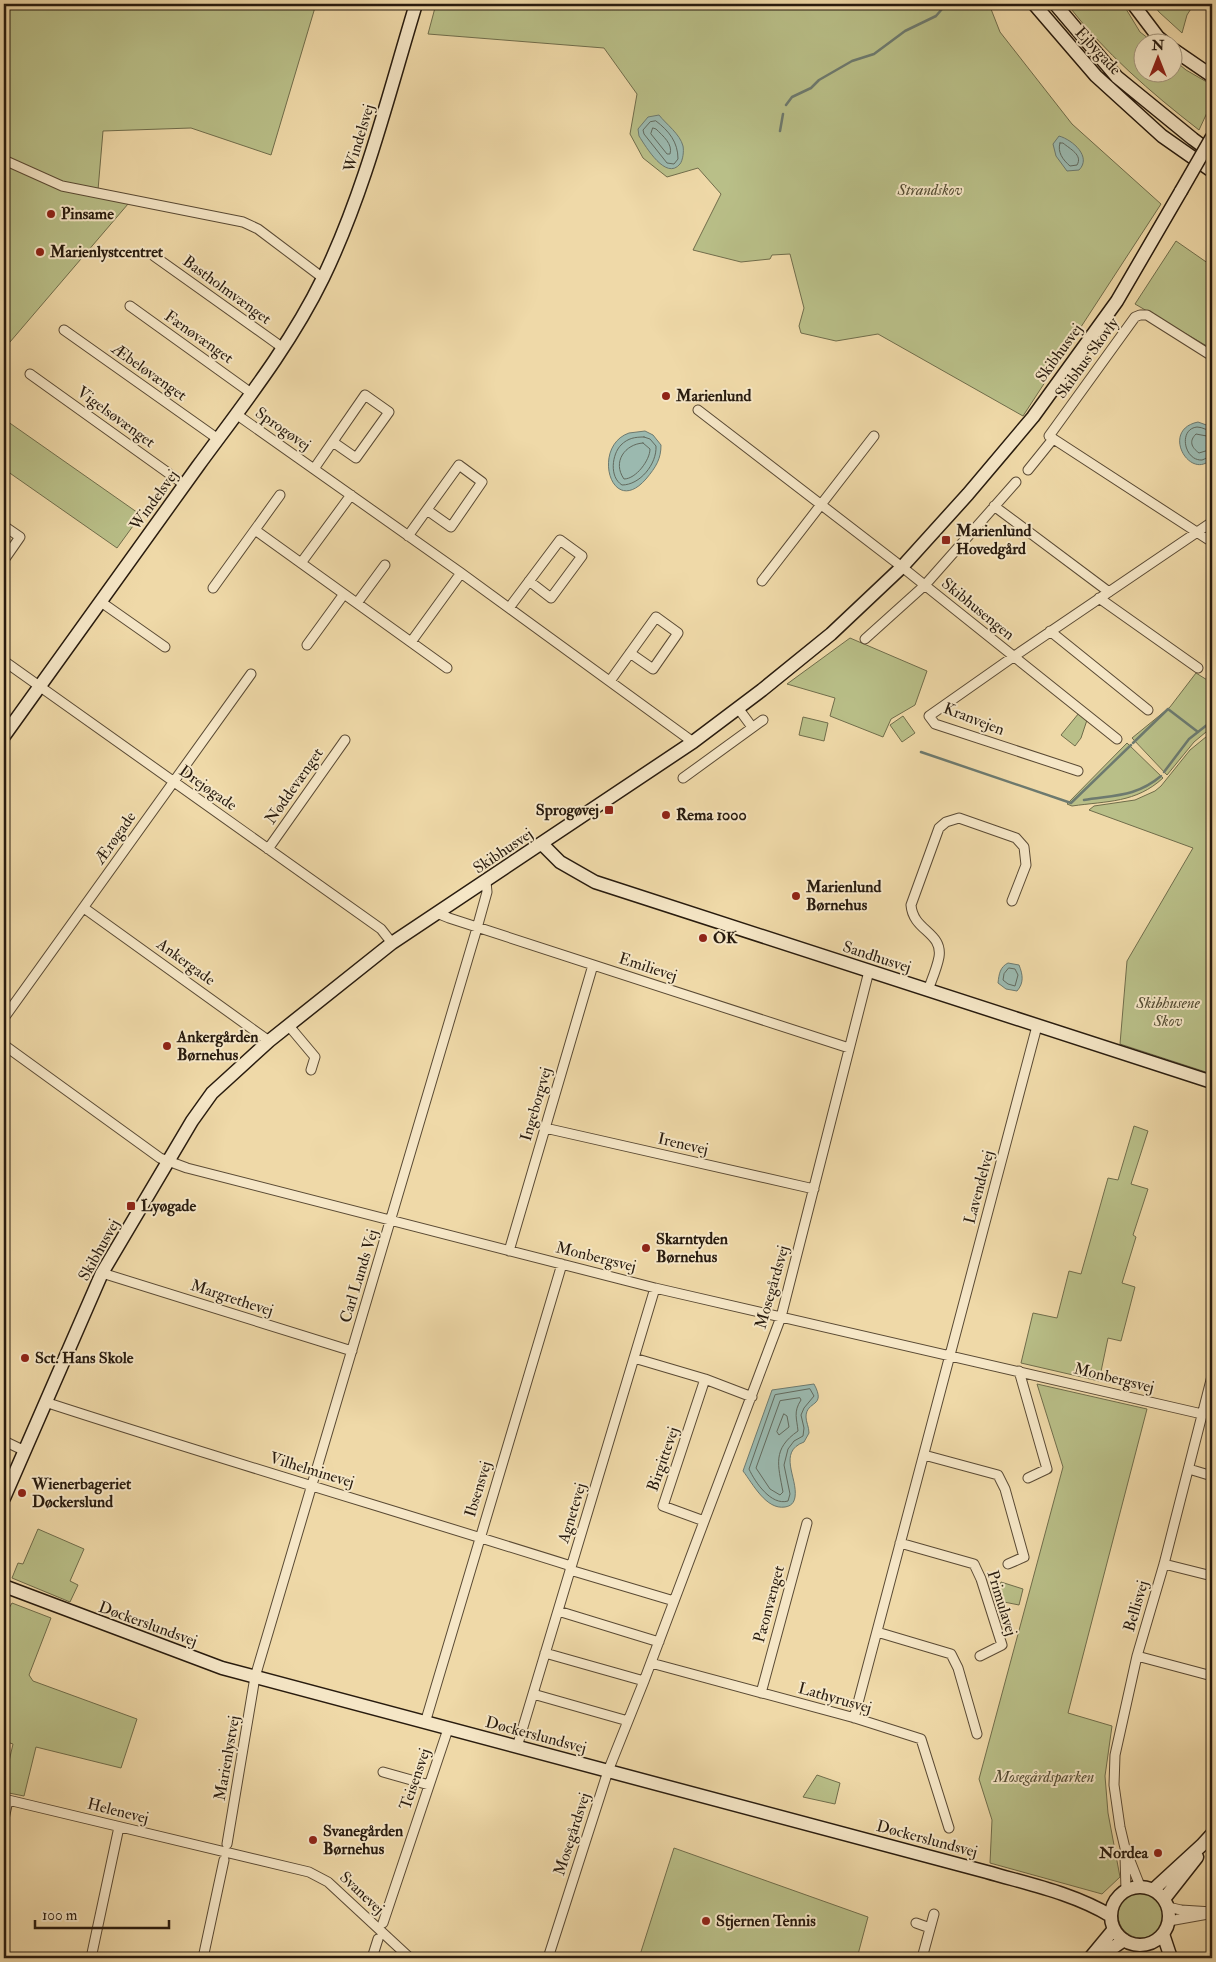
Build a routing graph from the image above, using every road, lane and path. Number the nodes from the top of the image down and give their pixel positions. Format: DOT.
graph roads {
  1 [pos="416,4"];
  2 [pos="1034,4"];
  3 [pos="1055,4"];
  4 [pos="1133,4"];
  5 [pos="1154,32"];
  6 [pos="1184,56"];
  7 [pos="1207,69"];
  8 [pos="1212,76"];
  9 [pos="1212,136"];
  10 [pos="1212,152"];
  11 [pos="4,160"];
  12 [pos="1212,171"];
  13 [pos="154,256"];
  14 [pos="323,278"];
  15 [pos="130,306"];
  16 [pos="64,330"];
  17 [pos="282,348"];
  18 [pos="1212,356"];
  19 [pos="30,374"];
  20 [pos="251,392"];
  21 [pos="698,410"];
  22 [pos="236,414"];
  23 [pos="874,436"];
  24 [pos="218,439"];
  25 [pos="1053,439"];
  26 [pos="333,442"];
  27 [pos="314,469"];
  28 [pos="1028,470"];
  29 [pos="1016,482"];
  30 [pos="185,485"];
  31 [pos="280,495"];
  32 [pos="351,496"];
  33 [pos="821,505"];
  34 [pos="994,506"];
  35 [pos="427,510"];
  36 [pos="1212,522"];
  37 [pos="4,526"];
  38 [pos="255,530"];
  39 [pos="1197,532"];
  40 [pos="408,536"];
  41 [pos="1212,542"];
  42 [pos="4,560"];
  43 [pos="301,563"];
  44 [pos="384,565"];
  45 [pos="902,567"];
  46 [pos="461,573"];
  47 [pos="529,581"];
  48 [pos="762,581"];
  49 [pos="925,585"];
  50 [pos="213,588"];
  51 [pos="1109,592"];
  52 [pos="344,594"];
  53 [pos="1099,598"];
  54 [pos="101,602"];
  55 [pos="357,603"];
  56 [pos="509,608"];
  57 [pos="1050,631"];
  58 [pos="865,640"];
  59 [pos="411,642"];
  60 [pos="307,646"];
  61 [pos="165,647"];
  62 [pos="630,653"];
  63 [pos="1013,656"];
  64 [pos="4,661"];
  65 [pos="448,668"];
  66 [pos="1198,668"];
  67 [pos="251,674"];
  68 [pos="610,682"];
  69 [pos="40,686"];
  70 [pos="738,708"];
  71 [pos="1148,710"];
  72 [pos="763,720"];
  73 [pos="752,727"];
  74 [pos="4,736"];
  75 [pos="345,740"];
  76 [pos="1117,740"];
  77 [pos="693,742"];
  78 [pos="1078,771"];
  79 [pos="683,778"];
  80 [pos="173,782"];
  81 [pos="542,844"];
  82 [pos="268,849"];
  83 [pos="486,882"];
  84 [pos="1013,901"];
  85 [pos="84,908"];
  86 [pos="439,914"];
  87 [pos="477,928"];
  88 [pos="392,943"];
  89 [pos="593,965"];
  90 [pos="869,971"];
  91 [pos="928,990"];
  92 [pos="4,1018"];
  93 [pos="289,1026"];
  94 [pos="1037,1026"];
  95 [pos="270,1041"];
  96 [pos="4,1045"];
  97 [pos="849,1048"];
  98 [pos="311,1070"];
  99 [pos="1212,1082"];
  100 [pos="545,1128"];
  101 [pos="168,1161"];
  102 [pos="814,1189"];
  103 [pos="392,1221"];
  104 [pos="509,1251"];
  105 [pos="562,1264"];
  106 [pos="102,1272"];
  107 [pos="655,1288"];
  108 [pos="781,1317"];
  109 [pos="352,1351"];
  110 [pos="949,1354"];
  111 [pos="634,1358"];
  112 [pos="1019,1370"];
  113 [pos="1212,1376"];
  114 [pos="705,1379"];
  115 [pos="752,1396"];
  116 [pos="45,1402"];
  117 [pos="1202,1414"];
  118 [pos="4,1441"];
  119 [pos="25,1451"];
  120 [pos="924,1455"];
  121 [pos="1189,1470"];
  122 [pos="1212,1476"];
  123 [pos="1028,1478"];
  124 [pos="312,1486"];
  125 [pos="4,1498"];
  126 [pos="704,1521"];
  127 [pos="807,1523"];
  128 [pos="480,1537"];
  129 [pos="900,1542"];
  130 [pos="1008,1564"];
  131 [pos="1164,1564"];
  132 [pos="571,1568"];
  133 [pos="1212,1576"];
  134 [pos="4,1586"];
  135 [pos="674,1601"];
  136 [pos="558,1611"];
  137 [pos="877,1632"];
  138 [pos="659,1642"];
  139 [pos="545,1653"];
  140 [pos="980,1656"];
  141 [pos="1137,1656"];
  142 [pos="651,1663"];
  143 [pos="1212,1676"];
  144 [pos="255,1677"];
  145 [pos="644,1682"];
  146 [pos="761,1692"];
  147 [pos="533,1694"];
  148 [pos="854,1718"];
  149 [pos="628,1721"];
  150 [pos="425,1722"];
  151 [pos="448,1728"];
  152 [pos="977,1734"];
  153 [pos="517,1747"];
  154 [pos="608,1771"];
  155 [pos="382,1772"];
  156 [pos="429,1785"];
  157 [pos="6,1799"];
  158 [pos="4,1819"];
  159 [pos="119,1827"];
  160 [pos="949,1828"];
  161 [pos="1212,1834"];
  162 [pos="1202,1846"];
  163 [pos="1125,1848"];
  164 [pos="226,1852"];
  165 [pos="1140,1886"];
  166 [pos="1126,1890"];
  167 [pos="1153,1890"];
  168 [pos="1066,1895"];
  169 [pos="1115,1901"];
  170 [pos="1166,1903"];
  171 [pos="1212,1913"];
  172 [pos="934,1914"];
  173 [pos="1111,1916"];
  174 [pos="1169,1920"];
  175 [pos="383,1924"];
  176 [pos="916,1924"];
  177 [pos="930,1928"];
  178 [pos="1114,1929"];
  179 [pos="1163,1934"];
  180 [pos="378,1939"];
  181 [pos="1124,1940"];
  182 [pos="1149,1944"];
  183 [pos="91,1958"];
  184 [pos="203,1958"];
  185 [pos="372,1958"];
  186 [pos="410,1958"];
  187 [pos="548,1958"];
  188 [pos="922,1958"];
  189 [pos="1090,1958"];
  190 [pos="1098,1958"];
  191 [pos="1164,1958"];
  192 [pos="1171,1958"];
  1 -- 14 [label="street, Windelsvej"];
  2 -- 12 [label="street, Ejbygade"];
  3 -- 10 [label="street, Ejbygade"];
  4 -- 5 [label="street"];
  6 -- 7 [label="street"];
  7 -- 8 [label="street"];
  9 -- 45 [label="street, Skibhusvej, bridge"];
  11 -- 14 [label="street"];
  13 -- 17 [label="street, Bastholmvænget"];
  14 -- 17 [label="street, Windelsvej"];
  15 -- 20 [label="street, Fænøvænget"];
  16 -- 24 [label="street, Æbeløvænget"];
  17 -- 20 [label="street, Windelsvej"];
  18 -- 25 [label="street, Skibhus Skovly"];
  19 -- 30 [label="street, Vigelsøvænget"];
  20 -- 22 [label="street, Windelsvej"];
  21 -- 33 [label="street"];
  22 -- 24 [label="street, Windelsvej"];
  22 -- 27 [label="street, Sprogøvej"];
  23 -- 33 [label="street"];
  24 -- 30 [label="street, Windelsvej"];
  25 -- 28 [label="street, Skibhus Skovly"];
  25 -- 39 [label="street"];
  26 -- 26 [label="street, Sprogøvej"];
  26 -- 27 [label="street, Sprogøvej"];
  27 -- 32 [label="street, Sprogøvej"];
  29 -- 34 [label="street, Skibhusengen"];
  30 -- 54 [label="street, Windelsvej"];
  31 -- 38 [label="street"];
  32 -- 40 [label="street, Sprogøvej"];
  32 -- 43 [label="street"];
  33 -- 45 [label="street"];
  33 -- 48 [label="street"];
  34 -- 49 [label="street, Skibhusengen"];
  34 -- 51 [label="street"];
  35 -- 35 [label="street"];
  35 -- 40 [label="street"];
  36 -- 39 [label="street, Kranvejen"];
  37 -- 42 [label="street"];
  38 -- 43 [label="street"];
  38 -- 50 [label="street"];
  39 -- 41 [label="street"];
  39 -- 51 [label="street, Kranvejen"];
  40 -- 46 [label="street, Sprogøvej"];
  43 -- 52 [label="street"];
  44 -- 55 [label="street"];
  45 -- 49 [label="street, Skibhusengen"];
  45 -- 70 [label="street, Skibhusvej"];
  46 -- 56 [label="street, Sprogøvej"];
  46 -- 59 [label="street"];
  47 -- 47 [label="street"];
  47 -- 56 [label="street"];
  49 -- 58 [label="street, Skibhusengen"];
  49 -- 63 [label="street, Skibhusengen"];
  51 -- 53 [label="street, Kranvejen"];
  52 -- 55 [label="street"];
  52 -- 60 [label="street"];
  53 -- 57 [label="street, Kranvejen"];
  53 -- 66 [label="street"];
  54 -- 61 [label="street"];
  54 -- 69 [label="street, Windelsvej"];
  55 -- 59 [label="street"];
  56 -- 68 [label="street, Sprogøvej"];
  57 -- 63 [label="street, Kranvejen"];
  57 -- 71 [label="street"];
  59 -- 65 [label="street"];
  62 -- 62 [label="street"];
  62 -- 68 [label="street"];
  63 -- 76 [label="street"];
  63 -- 78 [label="street, Kranvejen"];
  64 -- 69 [label="street, Drejøgade"];
  67 -- 80 [label="street, Ærøgade"];
  68 -- 77 [label="street, Sprogøvej"];
  69 -- 74 [label="street, Windelsvej"];
  69 -- 80 [label="street, Drejøgade"];
  70 -- 73 [label="street"];
  70 -- 77 [label="street, Skibhusvej"];
  72 -- 73 [label="street"];
  73 -- 79 [label="street"];
  75 -- 82 [label="street, Nøddevænget"];
  77 -- 81 [label="street, Skibhusvej"];
  80 -- 82 [label="street, Drejøgade"];
  80 -- 85 [label="street, Ærøgade"];
  81 -- 83 [label="street, Skibhusvej"];
  81 -- 90 [label="street, Sandhusvej"];
  82 -- 88 [label="street, Drejøgade"];
  83 -- 86 [label="street, Skibhusvej"];
  83 -- 87 [label="street, Carl Lunds Vej"];
  84 -- 91 [label="street"];
  85 -- 92 [label="street, Ærøgade"];
  85 -- 95 [label="street, Ankergade"];
  86 -- 87 [label="street, Emilievej"];
  86 -- 88 [label="street, Skibhusvej"];
  87 -- 89 [label="street, Emilievej"];
  87 -- 103 [label="street, Carl Lunds Vej"];
  88 -- 93 [label="street, Skibhusvej"];
  89 -- 97 [label="street, Emilievej"];
  89 -- 100 [label="street, Ingeborgvej"];
  90 -- 91 [label="street, Sandhusvej"];
  90 -- 97 [label="street, Mosegårdsvej"];
  91 -- 94 [label="street, Sandhusvej"];
  93 -- 95 [label="street, Skibhusvej"];
  93 -- 98 [label="street"];
  94 -- 99 [label="street, Sandhusvej"];
  94 -- 110 [label="street, Lavendelvej"];
  95 -- 101 [label="street, Skibhusvej"];
  96 -- 101 [label="street"];
  97 -- 102 [label="street, Mosegårdsvej"];
  100 -- 102 [label="street, Irenevej"];
  100 -- 104 [label="street, Ingeborgvej"];
  101 -- 103 [label="street, Monbergsvej"];
  101 -- 106 [label="street, Skibhusvej"];
  102 -- 108 [label="street, Mosegårdsvej"];
  103 -- 104 [label="street, Monbergsvej"];
  103 -- 109 [label="street, Carl Lunds Vej"];
  104 -- 105 [label="street, Monbergsvej"];
  105 -- 107 [label="street, Monbergsvej"];
  105 -- 128 [label="street, Ibsensvej"];
  106 -- 109 [label="street, Margrethevej"];
  106 -- 116 [label="street, Skibhusvej"];
  107 -- 108 [label="street, Monbergsvej"];
  107 -- 111 [label="street, Agnetevej"];
  108 -- 110 [label="street, Monbergsvej"];
  108 -- 115 [label="street, Mosegårdsvej"];
  109 -- 124 [label="street, Carl Lunds Vej"];
  110 -- 112 [label="street, Monbergsvej"];
  110 -- 120 [label="street"];
  111 -- 114 [label="street"];
  111 -- 132 [label="street, Agnetevej"];
  112 -- 117 [label="street, Monbergsvej"];
  112 -- 123 [label="street"];
  113 -- 117 [label="street, Bellisvej"];
  114 -- 115 [label="street"];
  114 -- 126 [label="street, Birgittevej"];
  115 -- 126 [label="street, Mosegårdsvej"];
  116 -- 119 [label="street, Skibhusvej"];
  116 -- 124 [label="street, Vilhelminevej"];
  117 -- 121 [label="street, Bellisvej"];
  118 -- 119 [label="street"];
  119 -- 125 [label="street, Skibhusvej"];
  120 -- 129 [label="street"];
  120 -- 130 [label="street, Primulavej"];
  121 -- 122 [label="street"];
  121 -- 131 [label="street, Bellisvej"];
  124 -- 128 [label="street, Vilhelminevej"];
  124 -- 144 [label="street, Carl Lunds Vej"];
  126 -- 135 [label="street, Mosegårdsvej"];
  127 -- 146 [label="street, Pæonvænget"];
  128 -- 132 [label="street, Vilhelminevej"];
  128 -- 150 [label="street, Ibsensvej"];
  129 -- 137 [label="street"];
  129 -- 140 [label="street, Primulavej"];
  131 -- 133 [label="street"];
  131 -- 141 [label="street, Bellisvej"];
  132 -- 135 [label="street"];
  132 -- 136 [label="street, Agnetevej"];
  134 -- 144 [label="street, Døckerslundsvej"];
  135 -- 138 [label="street, Mosegårdsvej"];
  136 -- 138 [label="street"];
  136 -- 139 [label="street, Agnetevej"];
  137 -- 148 [label="street"];
  137 -- 152 [label="street"];
  138 -- 142 [label="street, Mosegårdsvej"];
  139 -- 145 [label="street"];
  139 -- 147 [label="street, Agnetevej"];
  141 -- 143 [label="street"];
  141 -- 163 [label="street, Bellisvej"];
  142 -- 145 [label="street, Mosegårdsvej"];
  142 -- 146 [label="street, Lathyrusvej"];
  144 -- 150 [label="street, Døckerslundsvej"];
  144 -- 164 [label="street, Marienlystvej"];
  145 -- 149 [label="street, Mosegårdsvej"];
  146 -- 148 [label="street, Lathyrusvej"];
  147 -- 149 [label="street"];
  147 -- 153 [label="street, Agnetevej"];
  148 -- 160 [label="street, Lathyrusvej"];
  149 -- 154 [label="street, Mosegårdsvej"];
  150 -- 151 [label="street, Døckerslundsvej"];
  151 -- 153 [label="street, Døckerslundsvej"];
  151 -- 156 [label="street, Teisensvej"];
  153 -- 154 [label="street, Døckerslundsvej"];
  154 -- 168 [label="street, Døckerslundsvej"];
  154 -- 187 [label="street, Mosegårdsvej"];
  155 -- 156 [label="street"];
  156 -- 175 [label="street, Teisensvej"];
  157 -- 158 [label="street"];
  157 -- 159 [label="street, Helenevej"];
  159 -- 164 [label="street, Helenevej"];
  159 -- 183 [label="street"];
  161 -- 162 [label="street"];
  162 -- 167 [label="street"];
  162 -- 170 [label="street"];
  163 -- 165 [label="street, Bellisvej"];
  163 -- 166 [label="street, Bellisvej"];
  164 -- 184 [label="street, Marienlystvej"];
  164 -- 186 [label="street, Svanevej"];
  165 -- 166 [label="street"];
  165 -- 167 [label="street"];
  166 -- 169 [label="street"];
  167 -- 170 [label="street"];
  168 -- 169 [label="street, Døckerslundsvej"];
  168 -- 173 [label="street, Døckerslundsvej"];
  169 -- 173 [label="street"];
  170 -- 171 [label="street"];
  170 -- 174 [label="street"];
  171 -- 174 [label="street"];
  172 -- 177 [label="street"];
  173 -- 178 [label="street"];
  174 -- 179 [label="street"];
  176 -- 177 [label="street"];
  177 -- 188 [label="street"];
  178 -- 181 [label="street"];
  178 -- 189 [label="street"];
  179 -- 182 [label="street"];
  179 -- 192 [label="street"];
  180 -- 185 [label="street"];
  181 -- 182 [label="street"];
  181 -- 190 [label="street"];
  182 -- 191 [label="street"];
}
